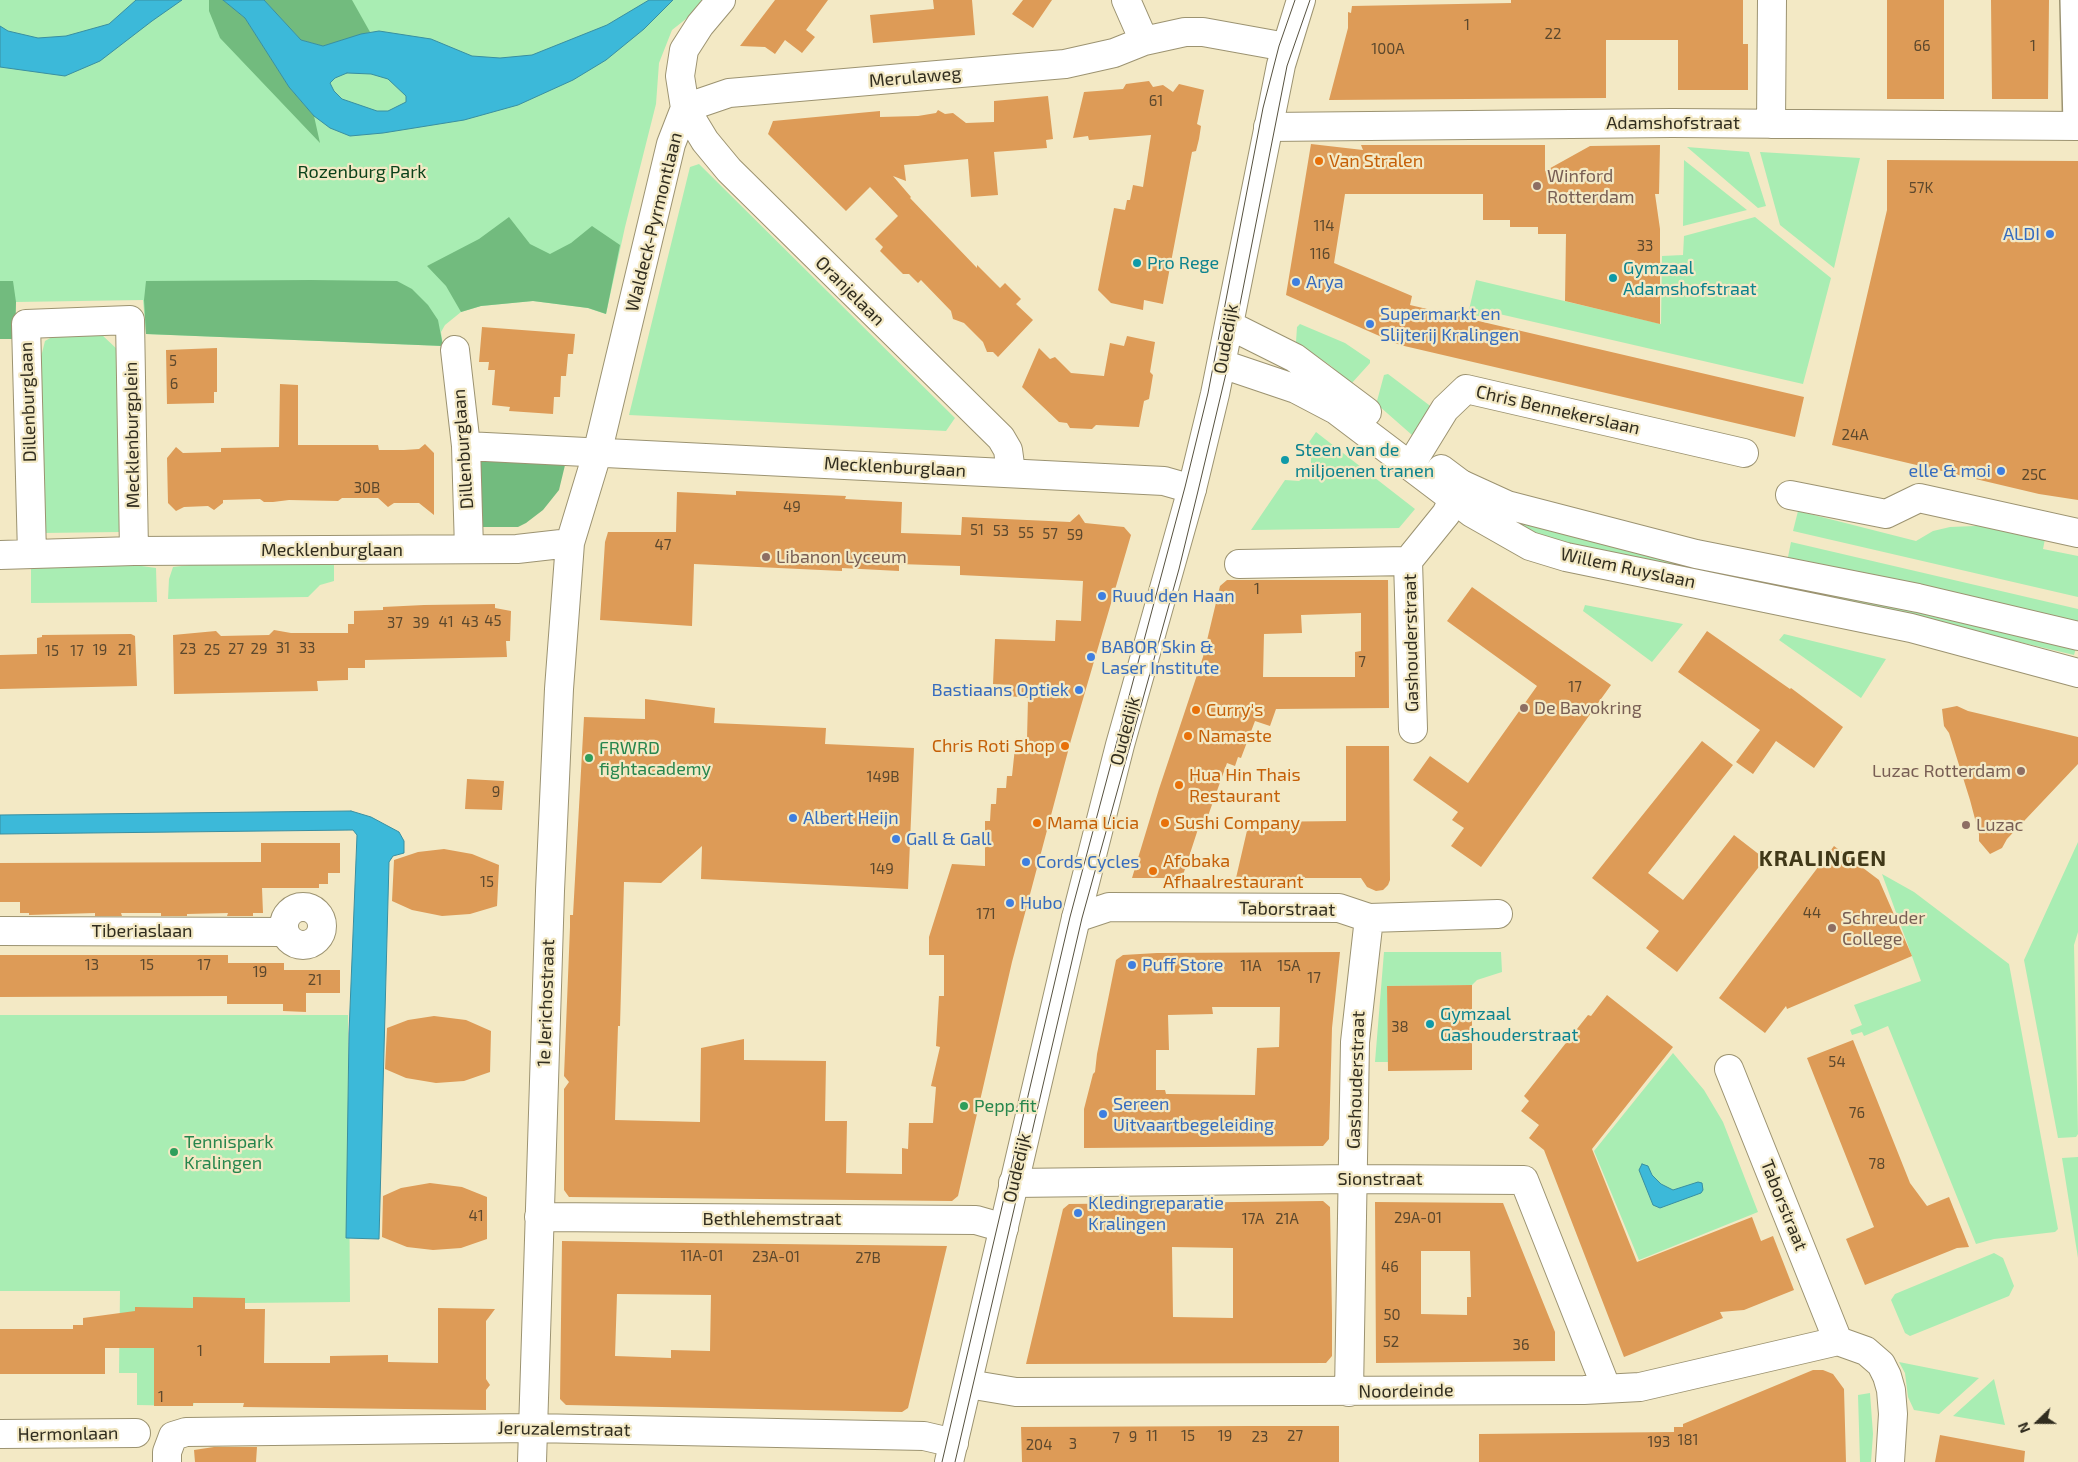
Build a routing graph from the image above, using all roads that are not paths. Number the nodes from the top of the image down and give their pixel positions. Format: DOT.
graph roads {
  1 [pos="721,0"];
  2 [pos="1126,0"];
  3 [pos="1301,0"];
  4 [pos="1772,0"];
  5 [pos="2072,0"];
  6 [pos="1144,41"];
  7 [pos="1286,47"];
  8 [pos="685,108"];
  9 [pos="1771,124"];
  10 [pos="2076,126"];
  11 [pos="1268,127"];
  12 [pos="130,320"];
  13 [pos="1229,325"];
  14 [pos="455,350"];
  15 [pos="1222,364"];
  16 [pos="466,446"];
  17 [pos="1744,453"];
  18 [pos="597,454"];
  19 [pos="1414,459"];
  20 [pos="1011,472"];
  21 [pos="1192,489"];
  22 [pos="1457,492"];
  23 [pos="1790,495"];
  24 [pos="2078,533"];
  25 [pos="570,544"];
  26 [pos="469,549"];
  27 [pos="134,551"];
  28 [pos="32,554"];
  29 [pos="0,555"];
  30 [pos="1408,561"];
  31 [pos="1239,564"];
  32 [pos="2078,636"];
  33 [pos="2078,673"];
  34 [pos="1413,729"];
  35 [pos="1498,914"];
  36 [pos="1076,918"];
  37 [pos="1369,918"];
  38 [pos="0,931"];
  39 [pos="284,932"];
  40 [pos="1729,1069"];
  41 [pos="1353,1179"];
  42 [pos="1013,1183"];
  43 [pos="539,1218"];
  44 [pos="1004,1228"];
  45 [pos="1838,1341"];
  46 [pos="968,1384"];
  47 [pos="1606,1387"];
  48 [pos="1348,1392"];
  49 [pos="532,1428"];
  50 [pos="136,1433"];
  51 [pos="0,1434"];
  52 [pos="170,1449"];
  53 [pos="952,1453"];
  54 [pos="532,1462"];
  55 [pos="1890,1462"];
  1 -- 8 [label="street, Waldeck-Pyrmontlaan"];
  2 -- 6 [label="street"];
  3 -- 7 [label="street, Oudedijk"];
  4 -- 9 [label="street"];
  5 -- 10 [label="street"];
  6 -- 7 [label="street, Merulaweg"];
  6 -- 8 [label="street, Merulaweg"];
  7 -- 11 [label="street, Oudedijk"];
  8 -- 18 [label="street, Waldeck-Pyrmontlaan"];
  8 -- 20 [label="street, Oranjelaan"];
  9 -- 10 [label="street, Adamshofstraat"];
  9 -- 11 [label="street, Adamshofstraat"];
  11 -- 13 [label="street, Oudedijk"];
  12 -- 27 [label="street, Mecklenburgplein"];
  12 -- 28 [label="street, Dillenburglaan"];
  13 -- 15 [label="street, Oudedijk"];
  13 -- 19 [label="street, Willem Ruyslaan"];
  14 -- 16 [label="street, Dillenburglaan"];
  15 -- 19 [label="street, Willem Ruyslaan"];
  15 -- 21 [label="street, Oudedijk"];
  16 -- 18 [label="street, Mecklenburglaan"];
  16 -- 26 [label="street, Dillenburglaan"];
  17 -- 19 [label="street, Chris Bennekerslaan"];
  18 -- 20 [label="street, Mecklenburglaan"];
  18 -- 25 [label="street"];
  19 -- 22 [label="street, Willem Ruyslaan"];
  20 -- 21 [label="street, Mecklenburglaan"];
  21 -- 36 [label="street, Oudedijk"];
  22 -- 30 [label="street, Gashouderstraat"];
  22 -- 32 [label="street, Willem Ruyslaan"];
  22 -- 33 [label="street, Willem Ruyslaan"];
  23 -- 24 [label="street"];
  25 -- 26 [label="street, Mecklenburglaan"];
  25 -- 43 [label="street, 1e Jerichostraat"];
  26 -- 27 [label="street, Mecklenburglaan"];
  27 -- 28 [label="street, Mecklenburglaan"];
  28 -- 29 [label="street, Mecklenburglaan"];
  30 -- 31 [label="street"];
  30 -- 34 [label="street, Gashouderstraat"];
  35 -- 37 [label="street, Taborstraat"];
  36 -- 37 [label="street, Taborstraat"];
  36 -- 42 [label="street, Oudedijk"];
  37 -- 41 [label="street, Gashouderstraat"];
  38 -- 39 [label="street, Tiberiaslaan"];
  40 -- 45 [label="street, Taborstraat"];
  41 -- 42 [label="street, Sionstraat"];
  41 -- 47 [label="street, Sionstraat"];
  41 -- 48 [label="street, Gashouderstraat"];
  42 -- 44 [label="street, Oudedijk"];
  43 -- 44 [label="street, Bethlehemstraat"];
  43 -- 49 [label="street, 1e Jerichostraat"];
  44 -- 46 [label="street, Oudedijk"];
  45 -- 47 [label="street, Noordeinde"];
  45 -- 55 [label="street"];
  46 -- 48 [label="street, Noordeinde"];
  46 -- 53 [label="street, Oudedijk"];
  47 -- 48 [label="street, Noordeinde"];
  49 -- 52 [label="street, Jeruzalemstraat"];
  49 -- 53 [label="street, Jeruzalemstraat"];
  49 -- 54 [label="street, 1e Jerichostraat"];
  50 -- 51 [label="street, Hermonlaan"];
}
